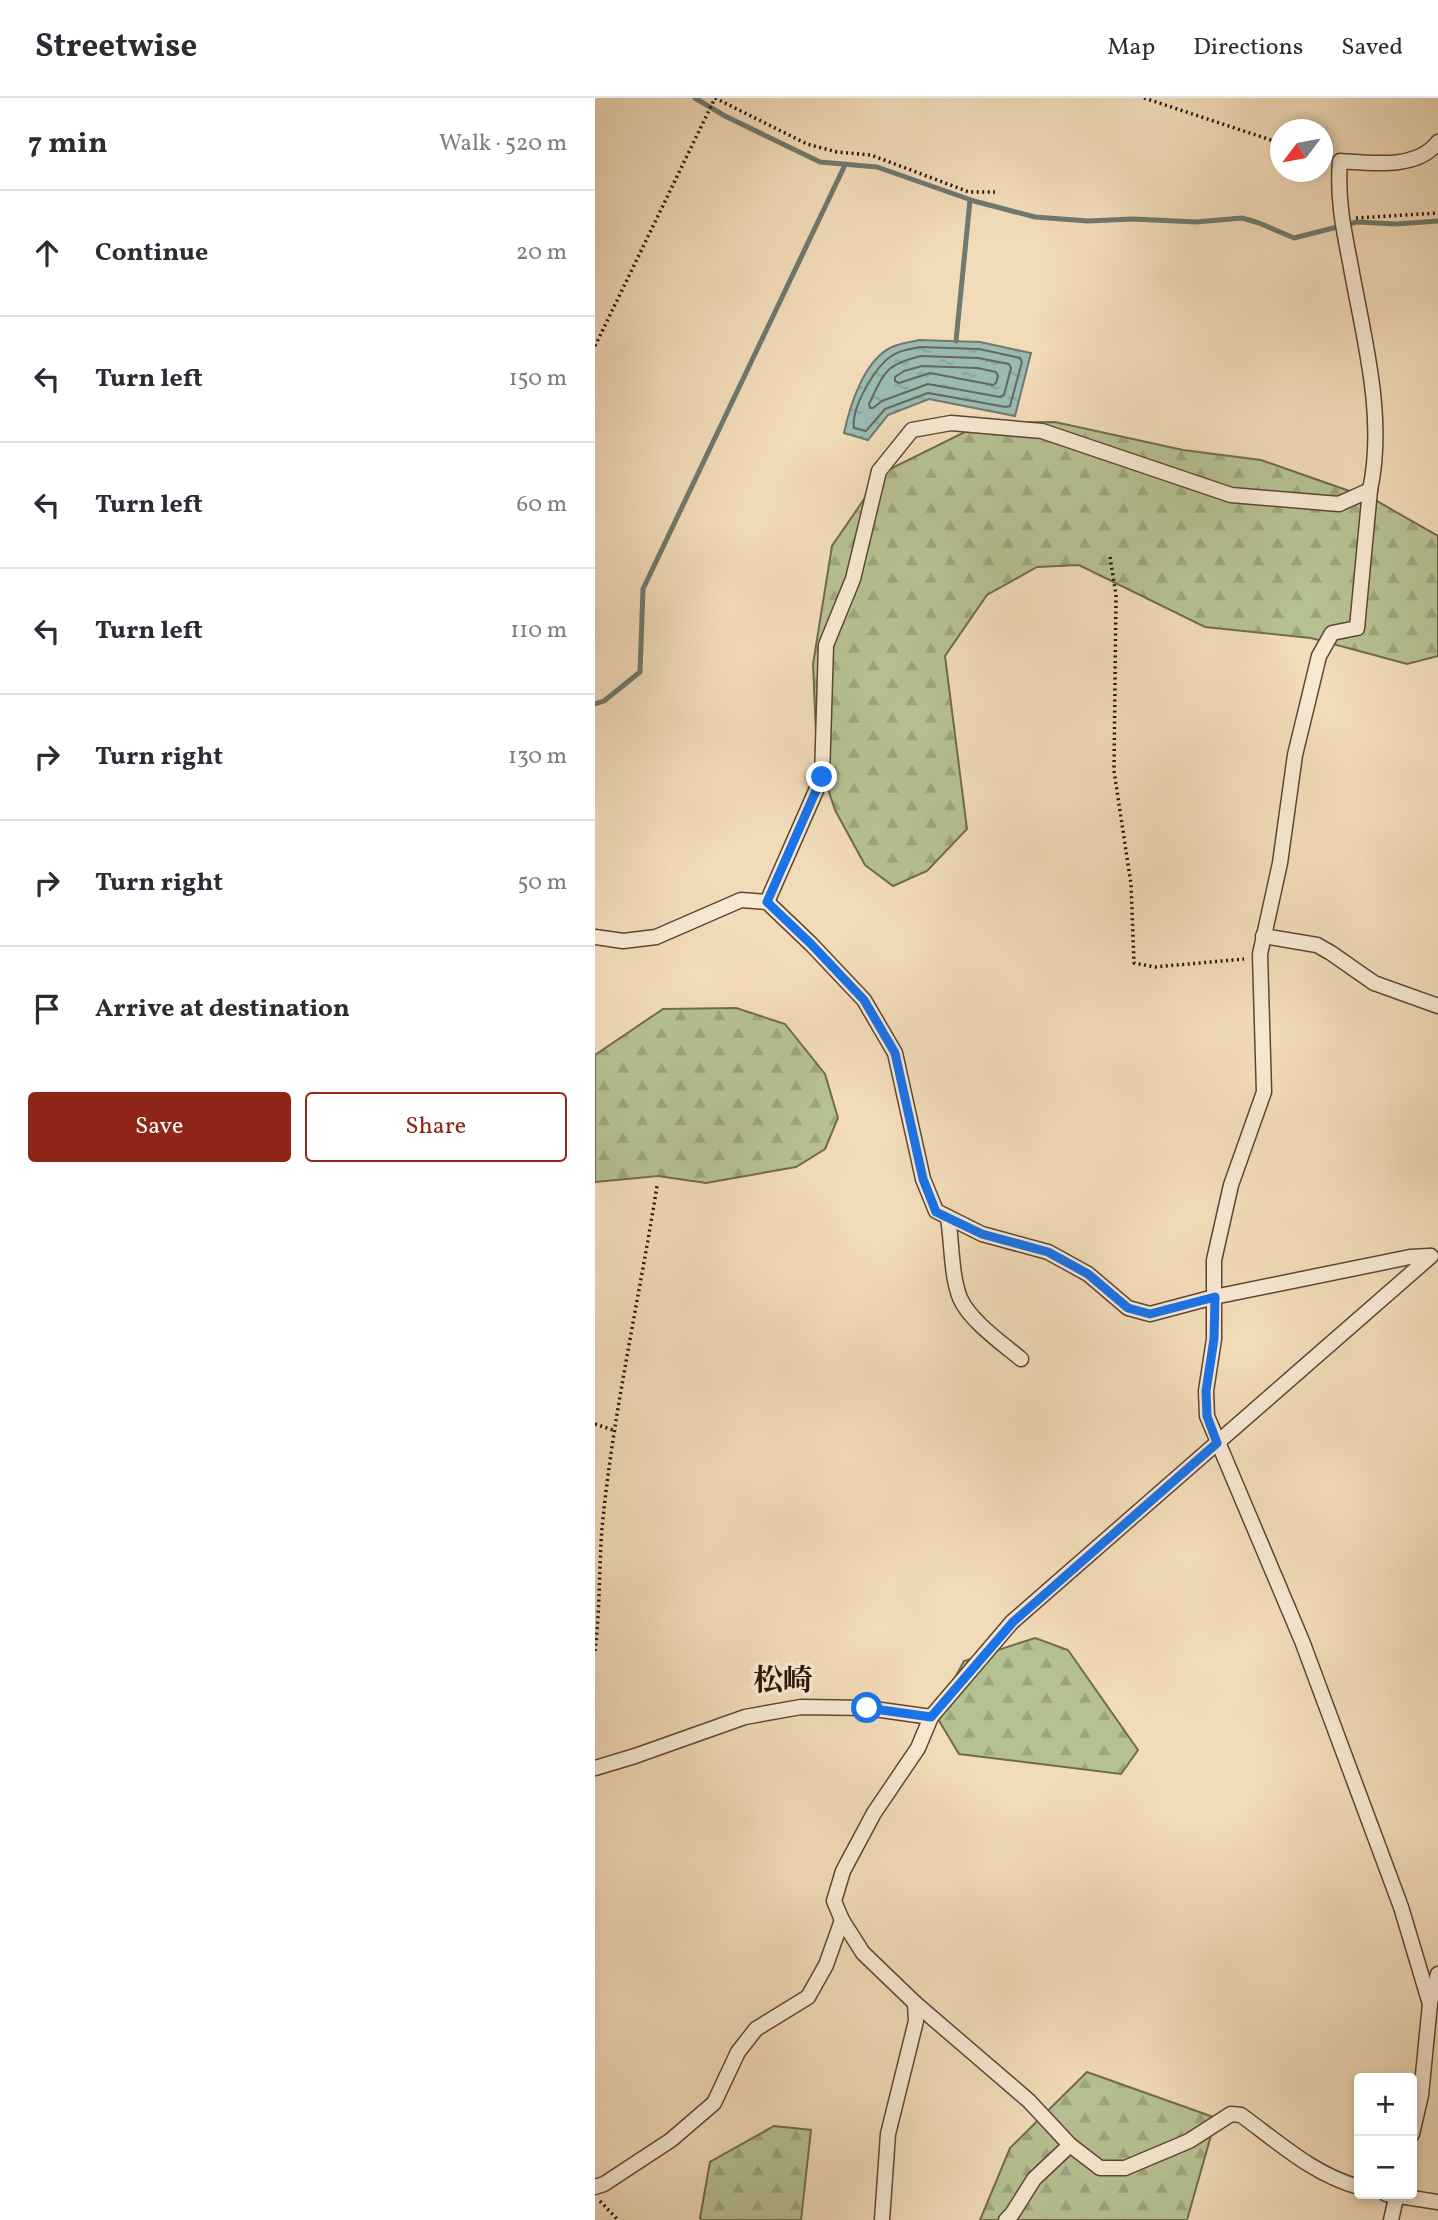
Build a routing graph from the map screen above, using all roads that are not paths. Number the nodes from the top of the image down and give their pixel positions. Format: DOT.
graph roads {
  1 [pos="1438,142"];
  2 [pos="1370,490"];
  3 [pos="767,902"];
  4 [pos="1263,936"];
  5 [pos="595,937"];
  6 [pos="1438,1006"];
  7 [pos="949,1218"];
  8 [pos="1434,1254"];
  9 [pos="1215,1297"];
  10 [pos="1021,1360"];
  11 [pos="1217,1443"];
  12 [pos="931,1717"];
  13 [pos="595,1768"];
  14 [pos="842,1920"];
  15 [pos="1438,1974"];
  16 [pos="915,2003"];
  17 [pos="1430,2004"];
  18 [pos="1417,2112"];
  19 [pos="1070,2145"];
  20 [pos="1354,2186"];
  21 [pos="595,2187"];
  22 [pos="1393,2199"];
  23 [pos="1417,2199"];
  24 [pos="1438,2202"];
  25 [pos="882,2220"];
  26 [pos="1006,2220"];
  27 [pos="1391,2220"];
  1 -- 2 [label="street"];
  2 -- 3 [label="street"];
  2 -- 4 [label="street"];
  3 -- 5 [label="street"];
  3 -- 7 [label="street"];
  4 -- 6 [label="street"];
  4 -- 9 [label="street"];
  7 -- 9 [label="street"];
  7 -- 10 [label="street"];
  8 -- 9 [label="street"];
  8 -- 11 [label="street"];
  9 -- 11 [label="street"];
  11 -- 12 [label="street"];
  11 -- 17 [label="street"];
  12 -- 13 [label="street"];
  12 -- 14 [label="street"];
  14 -- 16 [label="street"];
  14 -- 21 [label="street"];
  15 -- 17 [label="street"];
  16 -- 19 [label="street"];
  16 -- 25 [label="street"];
  17 -- 18 [label="street"];
  19 -- 20 [label="street"];
  19 -- 26 [label="street"];
  22 -- 27 [label="street"];
  23 -- 24 [label="street"];
}
